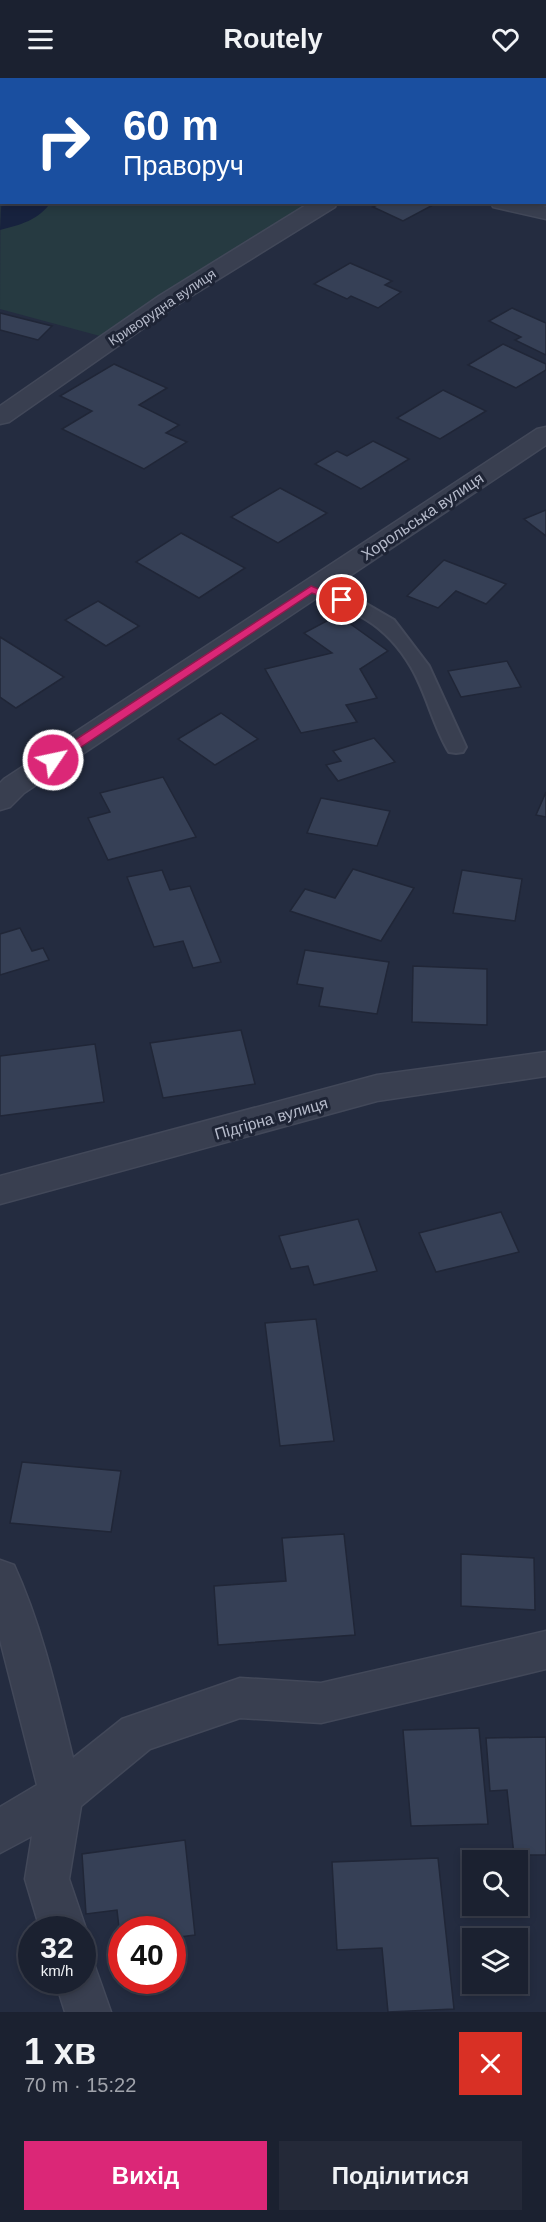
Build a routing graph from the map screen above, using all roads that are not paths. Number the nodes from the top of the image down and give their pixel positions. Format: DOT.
graph roads {
  1 [pos="324,204"];
  2 [pos="509,204"];
  3 [pos="546,213"];
  4 [pos="0,417"];
  5 [pos="546,434"];
  6 [pos="311,589"];
  7 [pos="456,747"];
  8 [pos="0,800"];
  9 [pos="546,1064"];
  10 [pos="0,1190"];
  11 [pos="0,1578"];
  12 [pos="546,1650"];
  13 [pos="61,1795"];
  14 [pos="0,1831"];
  15 [pos="59,1916"];
  16 [pos="82,1994"];
  17 [pos="88,2012"];
  1 -- 4 [label="street, Криворудна вулиця"];
  2 -- 3 [label="street"];
  5 -- 6 [label="street, Хорольська вулиця"];
  6 -- 7 [label="lane"];
  6 -- 8 [label="street, Хорольська вулиця"];
  9 -- 10 [label="street, Підгірна вулиця"];
  11 -- 13 [label="street"];
  12 -- 13 [label="street"];
  13 -- 14 [label="street"];
  13 -- 15 [label="street"];
  16 -- 17 [label="street"];
}
